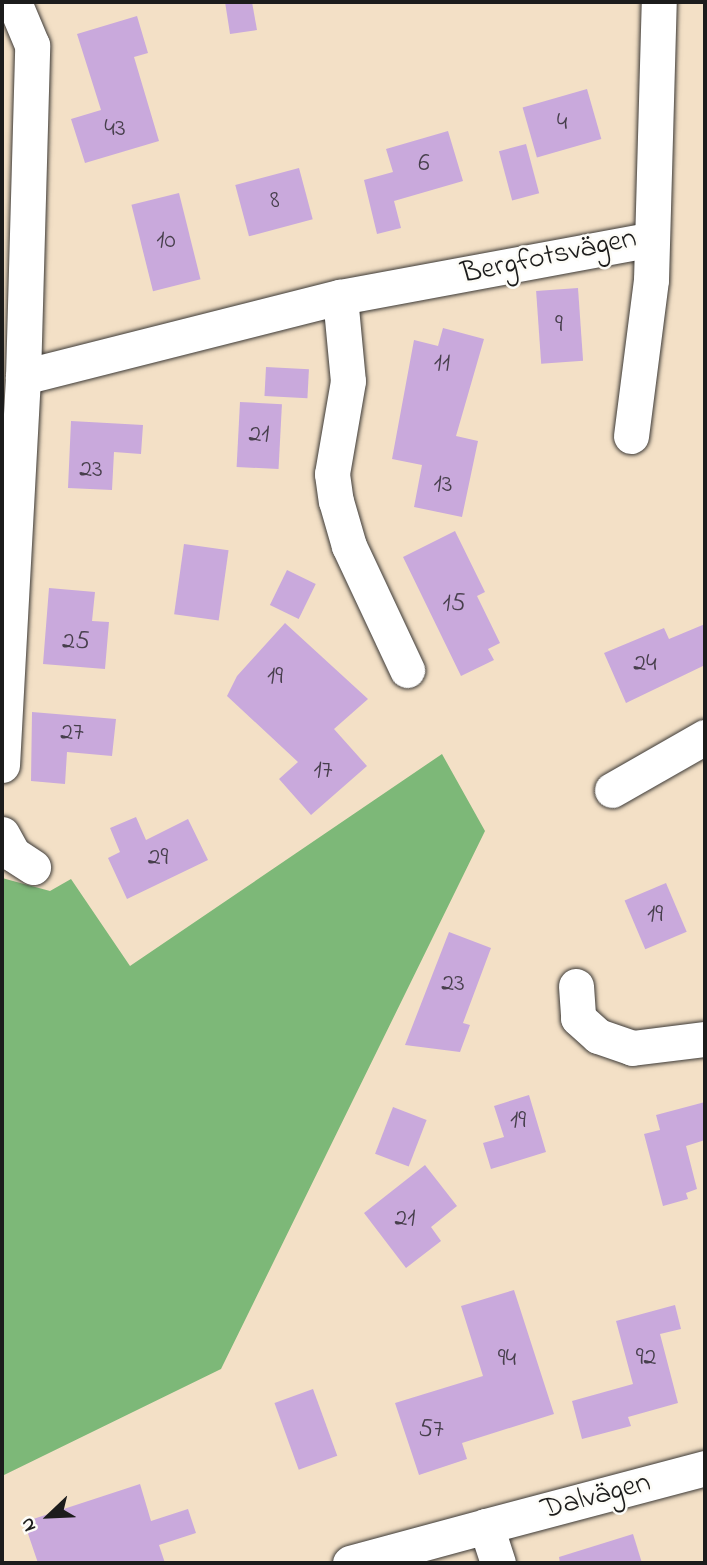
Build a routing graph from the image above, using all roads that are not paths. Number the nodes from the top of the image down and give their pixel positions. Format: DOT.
graph roads {
  1 [pos="14,2"];
  2 [pos="659,2"];
  3 [pos="649,240"];
  4 [pos="340,297"];
  5 [pos="23,377"];
  6 [pos="631,436"];
  7 [pos="407,670"];
  8 [pos="705,737"];
  9 [pos="2,765"];
  10 [pos="612,790"];
  11 [pos="2,834"];
  12 [pos="33,867"];
  13 [pos="576,986"];
  14 [pos="705,1039"];
  15 [pos="705,1468"];
  16 [pos="486,1526"];
  17 [pos="350,1563"];
  18 [pos="498,1563"];
  1 -- 5 [label="street"];
  2 -- 3 [label="street, Bergfotsvägen"];
  3 -- 4 [label="street, Bergfotsvägen"];
  3 -- 6 [label="street"];
  4 -- 5 [label="street, Bergfotsvägen"];
  4 -- 7 [label="street"];
  5 -- 9 [label="street"];
  8 -- 10 [label="street"];
  11 -- 12 [label="street"];
  13 -- 14 [label="street"];
  15 -- 16 [label="street, Dalvägen"];
  16 -- 17 [label="street, Dalvägen"];
  16 -- 18 [label="street"];
}
